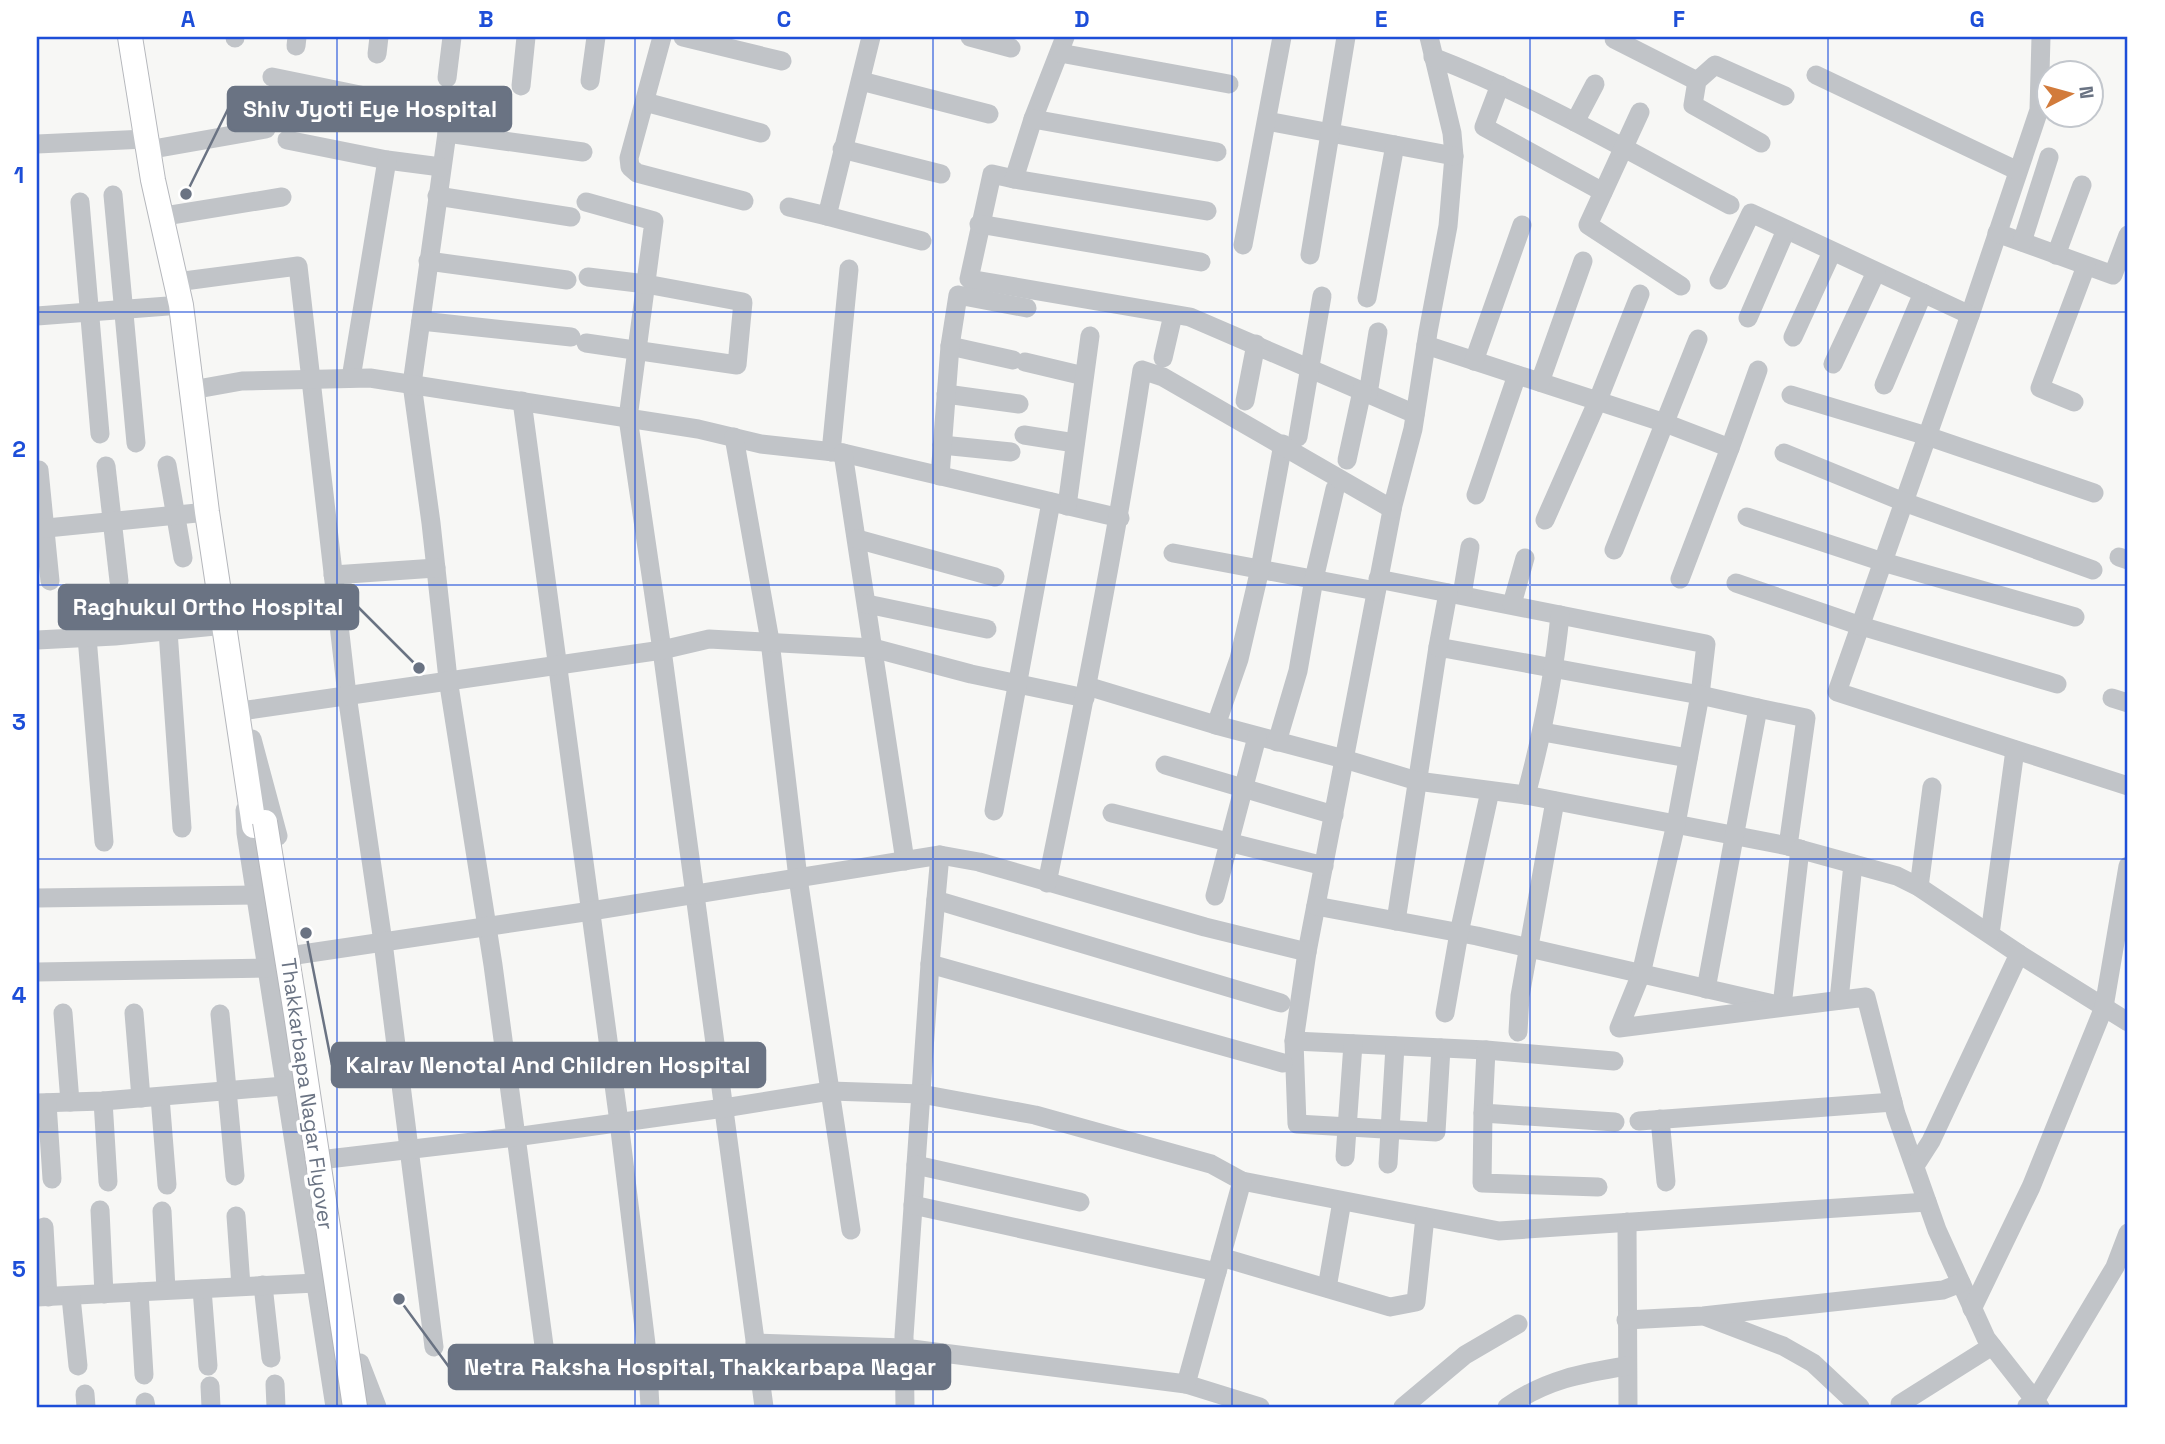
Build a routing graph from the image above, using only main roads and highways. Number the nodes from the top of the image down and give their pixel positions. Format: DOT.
graph roads {
  1 [pos="130,37"];
  2 [pos="141,37"];
  3 [pos="153,144"];
  4 [pos="182,293"];
  5 [pos="198,389"];
  6 [pos="247,740"];
  7 [pos="259,824"];
  8 [pos="345,1407"];
  9 [pos="355,1407"];
  1 -- 3 [label="main road"];
  2 -- 3 [label="main road"];
  3 -- 4 [label="main road"];
  3 -- 4 [label="main road"];
  4 -- 5 [label="main road"];
  5 -- 6 [label="main road"];
  5 -- 6 [label="main road"];
  6 -- 7 [label="main road, Thakkarbapa Nagar Flyover"];
  7 -- 8 [label="main road, Thakkarbapa Nagar Flyover"];
  7 -- 9 [label="main road, Thakkarbapa Nagar Flyover, bridge"];
}
